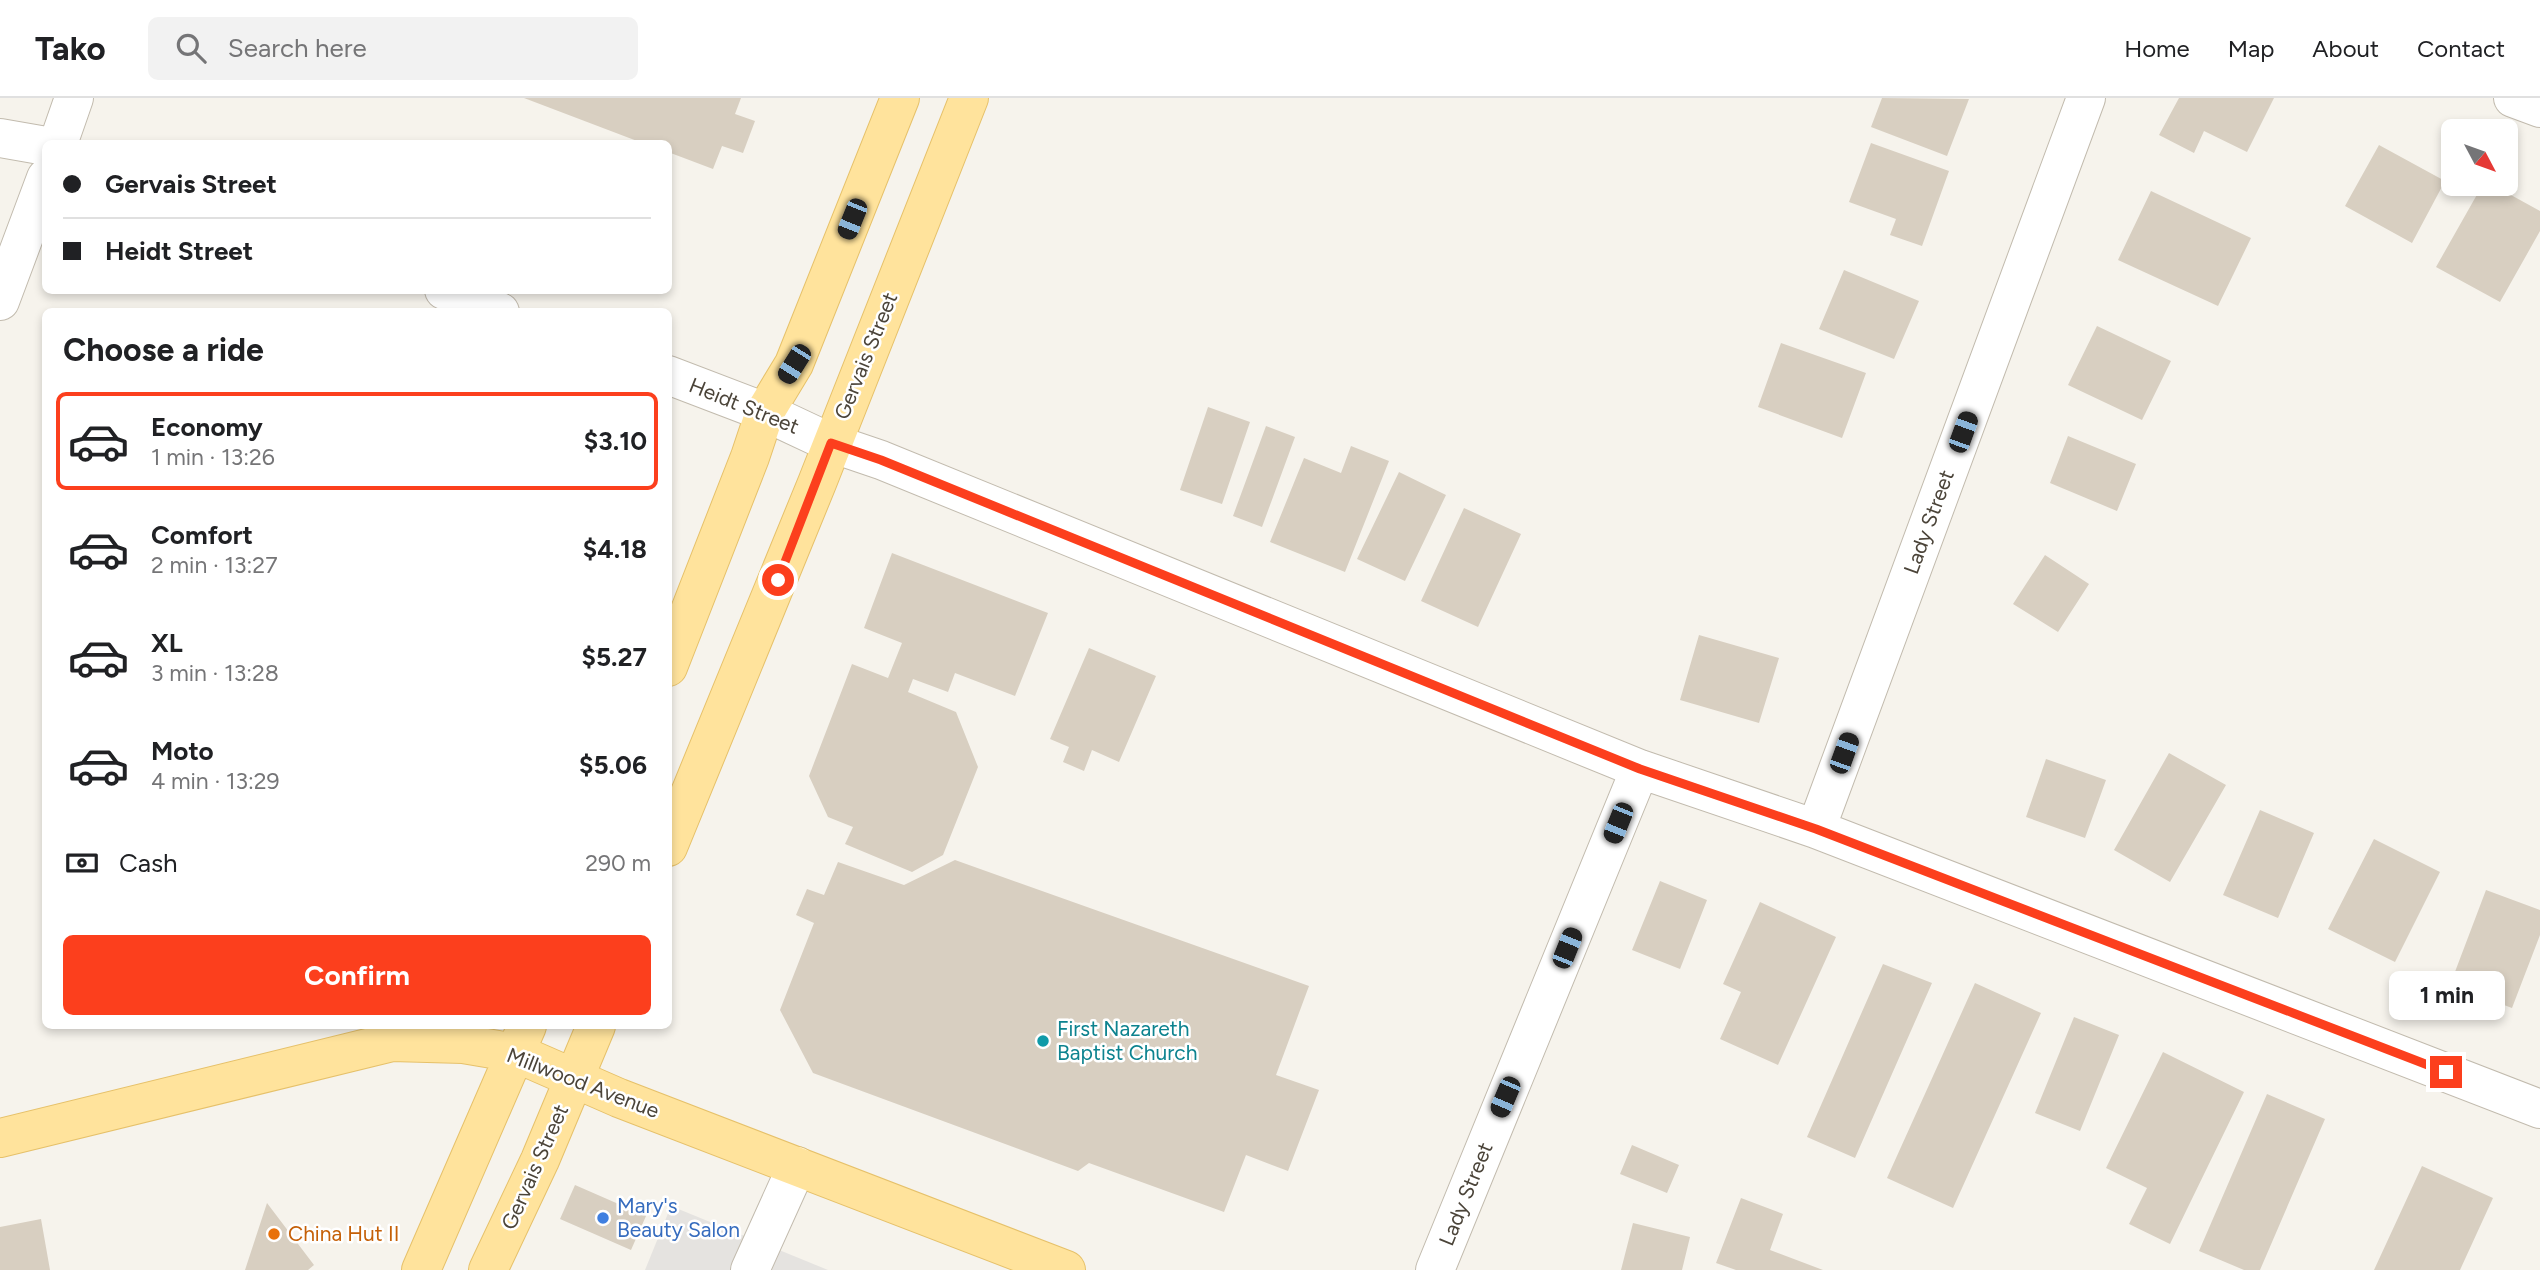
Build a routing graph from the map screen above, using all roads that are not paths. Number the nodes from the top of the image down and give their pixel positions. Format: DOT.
graph roads {
  1 [pos="75,98"];
  2 [pos="900,98"];
  3 [pos="968,98"];
  4 [pos="2087,98"];
  5 [pos="2513,98"];
  6 [pos="2540,108"];
  7 [pos="0,138"];
  8 [pos="59,140"];
  9 [pos="42,145"];
  10 [pos="42,189"];
  11 [pos="454,294"];
  12 [pos="0,302"];
  13 [pos="490,308"];
  14 [pos="672,377"];
  15 [pos="765,412"];
  16 [pos="831,443"];
  17 [pos="672,657"];
  18 [pos="1640,769"];
  19 [pos="1816,829"];
  20 [pos="672,837"];
  21 [pos="595,1029"];
  22 [pos="521,1039"];
  23 [pos="574,1078"];
  24 [pos="2540,1108"];
  25 [pos="0,1138"];
  26 [pos="797,1166"];
  27 [pos="421,1270"];
  28 [pos="488,1270"];
  29 [pos="750,1270"];
  30 [pos="1066,1270"];
  31 [pos="1435,1270"];
  1 -- 8 [label="street"];
  2 -- 15 [label="main road"];
  3 -- 16 [label="main road, Gervais Street"];
  4 -- 19 [label="street, Lady Street"];
  5 -- 6 [label="street"];
  7 -- 9 [label="street"];
  10 -- 12 [label="street"];
  11 -- 13 [label="street"];
  14 -- 15 [label="street, Heidt Street"];
  15 -- 16 [label="street, Heidt Street"];
  15 -- 17 [label="main road"];
  16 -- 18 [label="street, Heidt Street"];
  16 -- 20 [label="main road, Gervais Street"];
  18 -- 19 [label="street, Heidt Street"];
  18 -- 31 [label="street, Lady Street"];
  19 -- 24 [label="street, Heidt Street"];
  21 -- 23 [label="main road, Gervais Street"];
  22 -- 23 [label="main road, Millwood Avenue"];
  22 -- 25 [label="main road, Millwood Avenue"];
  22 -- 27 [label="main road"];
  23 -- 26 [label="main road, Millwood Avenue"];
  23 -- 28 [label="main road, Gervais Street"];
  26 -- 29 [label="street"];
  26 -- 30 [label="main road, Millwood Avenue"];
}
